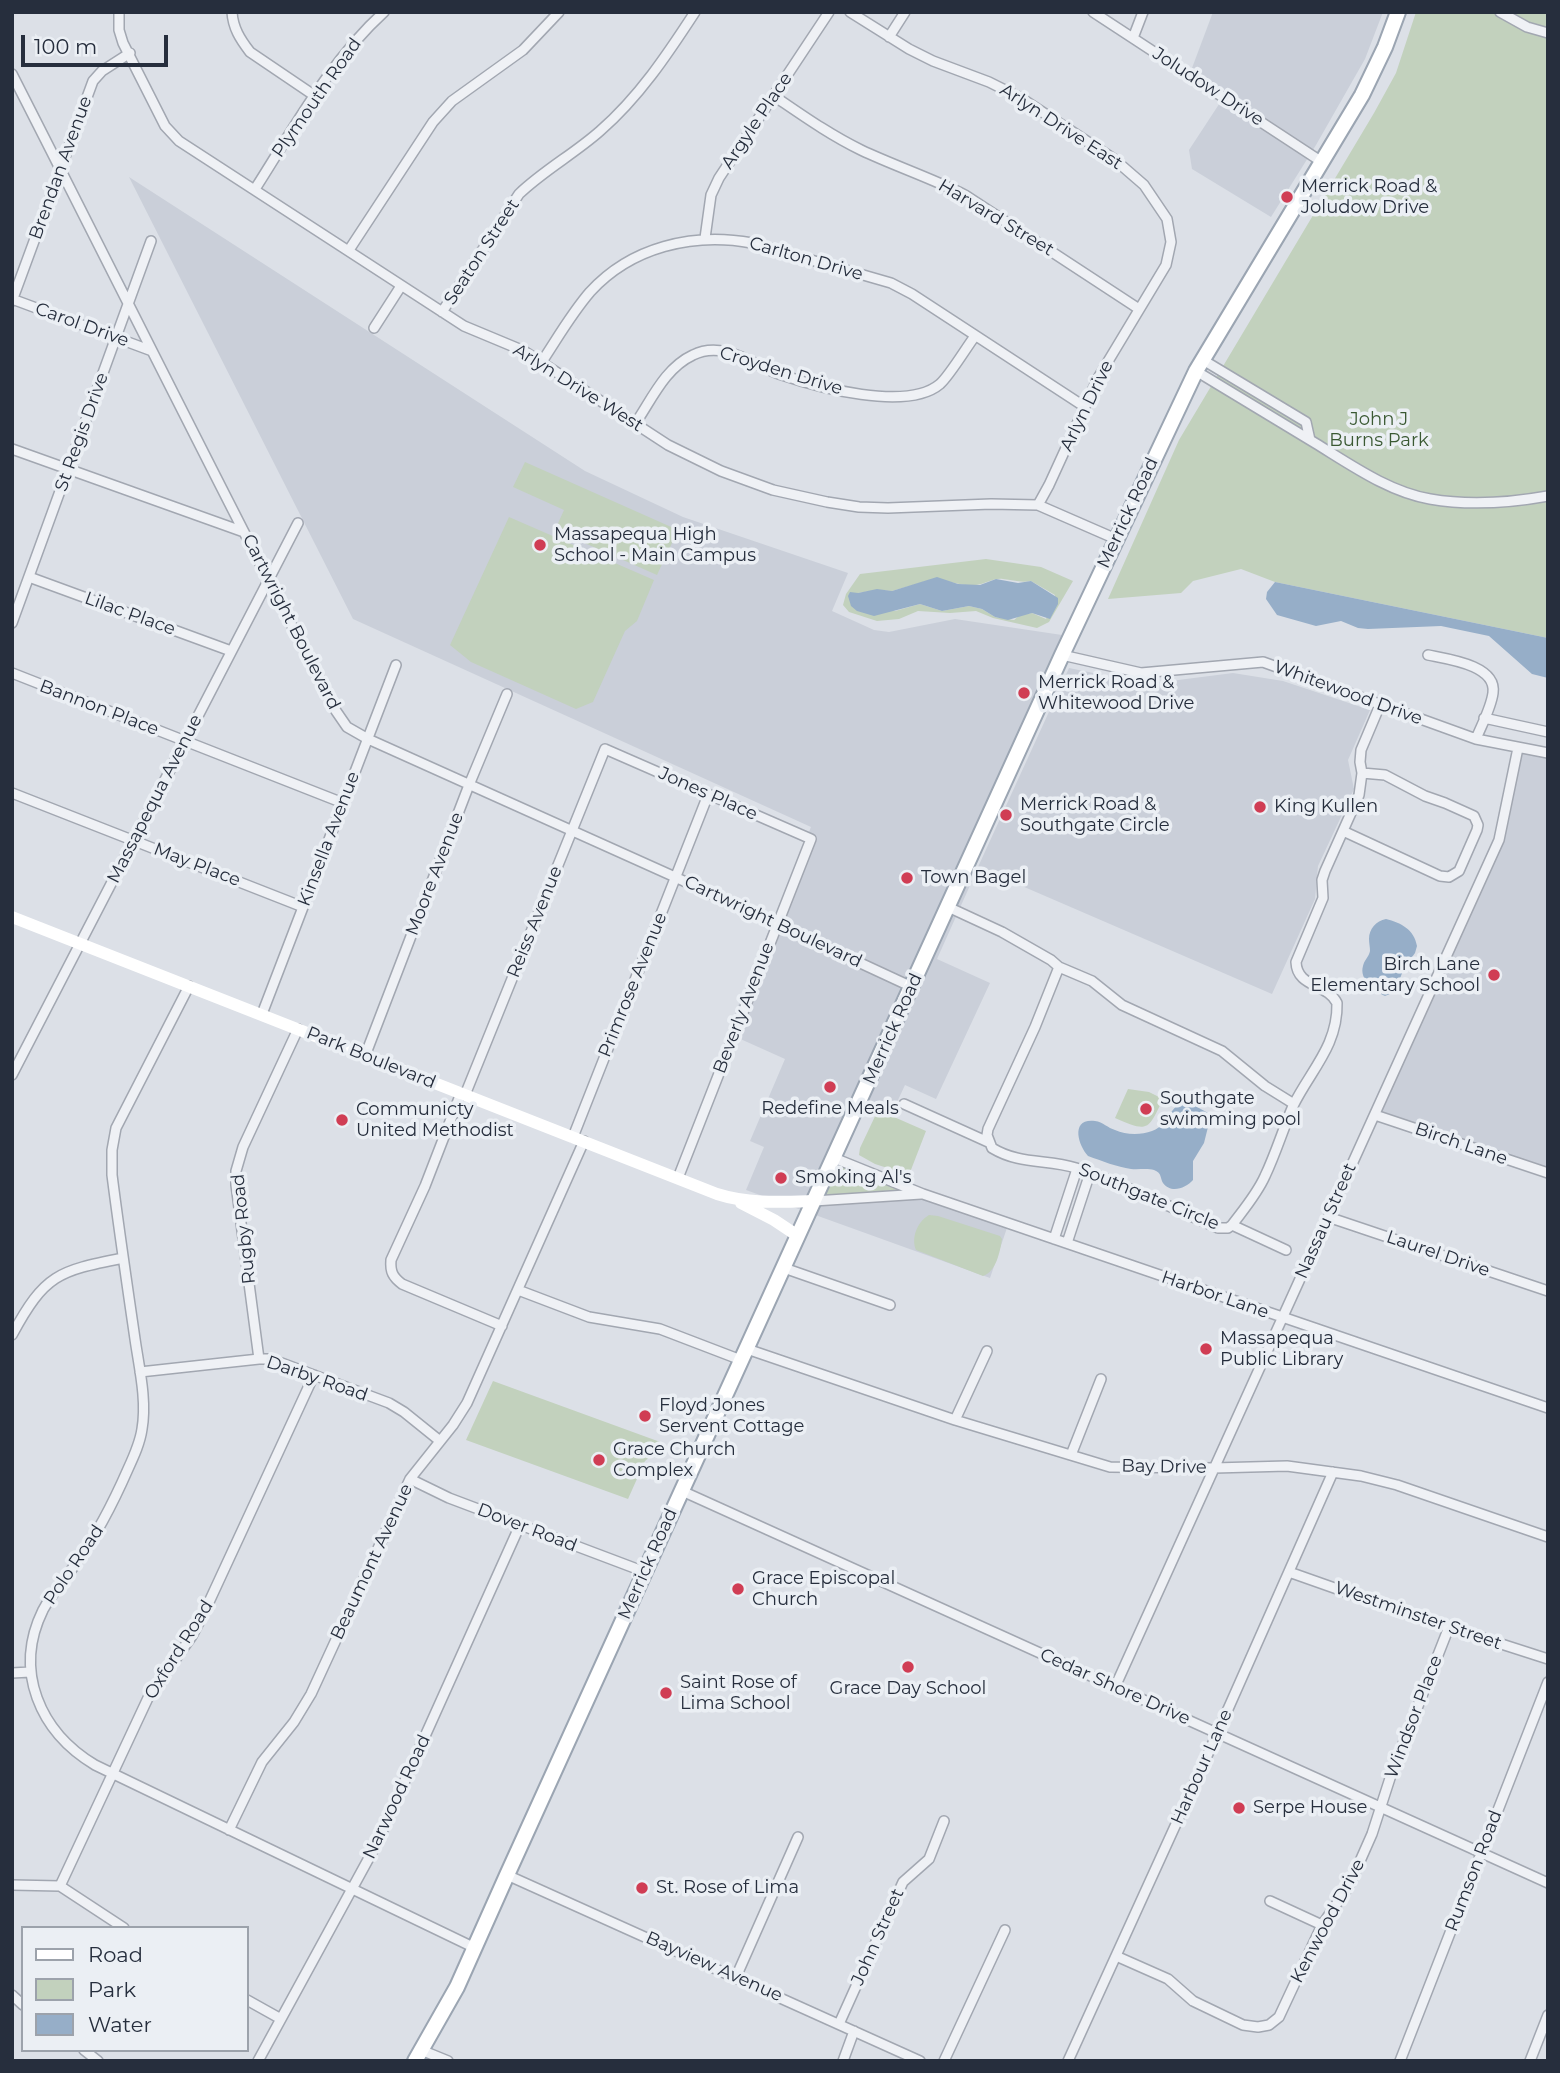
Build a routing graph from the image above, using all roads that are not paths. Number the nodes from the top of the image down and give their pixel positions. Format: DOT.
graph roads {
  1 [pos="119,12"];
  2 [pos="232,12"];
  3 [pos="384,12"];
  4 [pos="559,12"];
  5 [pos="695,12"];
  6 [pos="829,12"];
  7 [pos="849,12"];
  8 [pos="905,12"];
  9 [pos="1093,12"];
  10 [pos="1143,12"];
  11 [pos="1398,12"];
  12 [pos="1500,12"];
  13 [pos="1548,33"];
  14 [pos="890,37"];
  15 [pos="1133,38"];
  16 [pos="130,53"];
  17 [pos="12,74"];
  18 [pos="315,96"];
  19 [pos="774,96"];
  20 [pos="1322,162"];
  21 [pos="61,169"];
  22 [pos="255,189"];
  23 [pos="705,238"];
  24 [pos="152,241"];
  25 [pos="349,250"];
  26 [pos="401,286"];
  27 [pos="12,300"];
  28 [pos="128,305"];
  29 [pos="1139,309"];
  30 [pos="442,312"];
  31 [pos="374,328"];
  32 [pos="975,336"];
  33 [pos="116,338"];
  34 [pos="152,351"];
  35 [pos="541,363"];
  36 [pos="1199,365"];
  37 [pos="1085,407"];
  38 [pos="635,424"];
  39 [pos="12,449"];
  40 [pos="68,470"];
  41 [pos="1548,496"];
  42 [pos="1038,505"];
  43 [pos="298,523"];
  44 [pos="244,532"];
  45 [pos="1115,539"];
  46 [pos="29,577"];
  47 [pos="268,580"];
  48 [pos="12,623"];
  49 [pos="231,651"];
  50 [pos="1062,655"];
  51 [pos="1428,655"];
  52 [pos="397,665"];
  53 [pos="12,673"];
  54 [pos="507,694"];
  55 [pos="1380,705"];
  56 [pos="1484,718"];
  57 [pos="1548,732"];
  58 [pos="368,739"];
  59 [pos="1476,739"];
  60 [pos="185,741"];
  61 [pos="605,748"];
  62 [pos="1518,748"];
  63 [pos="1548,753"];
  64 [pos="1362,773"];
  65 [pos="469,785"];
  66 [pos="12,793"];
  67 [pos="708,795"];
  68 [pos="343,803"];
  69 [pos="572,831"];
  70 [pos="1343,831"];
  71 [pos="811,839"];
  72 [pos="134,841"];
  73 [pos="675,877"];
  74 [pos="303,907"];
  75 [pos="948,907"];
  76 [pos="12,917"];
  77 [pos="777,924"];
  78 [pos="80,944"];
  79 [pos="1059,967"];
  80 [pos="189,986"];
  81 [pos="912,987"];
  82 [pos="262,1014"];
  83 [pos="298,1029"];
  84 [pos="365,1056"];
  85 [pos="12,1075"];
  86 [pos="463,1094"];
  87 [pos="904,1104"];
  88 [pos="1294,1104"];
  89 [pos="1374,1115"];
  90 [pos="578,1139"];
  91 [pos="988,1142"];
  92 [pos="834,1158"];
  93 [pos="1077,1169"];
  94 [pos="1090,1173"];
  95 [pos="1548,1173"];
  96 [pos="678,1178"];
  97 [pos="923,1194"];
  98 [pos="735,1200"];
  99 [pos="814,1201"];
  100 [pos="1328,1217"];
  101 [pos="1232,1225"];
  102 [pos="798,1236"];
  103 [pos="1054,1239"];
  104 [pos="1068,1243"];
  105 [pos="1286,1250"];
  106 [pos="123,1258"];
  107 [pos="784,1268"];
  108 [pos="519,1290"];
  109 [pos="1548,1291"];
  110 [pos="890,1305"];
  111 [pos="1282,1318"];
  112 [pos="502,1326"];
  113 [pos="12,1335"];
  114 [pos="987,1351"];
  115 [pos="744,1355"];
  116 [pos="259,1359"];
  117 [pos="139,1372"];
  118 [pos="314,1375"];
  119 [pos="1101,1379"];
  120 [pos="1548,1408"];
  121 [pos="955,1420"];
  122 [pos="440,1441"];
  123 [pos="1071,1455"];
  124 [pos="1214,1468"];
  125 [pos="1333,1472"];
  126 [pos="410,1479"];
  127 [pos="682,1491"];
  128 [pos="520,1525"];
  129 [pos="1548,1537"];
  130 [pos="645,1572"];
  131 [pos="1289,1572"];
  132 [pos="1449,1627"];
  133 [pos="1548,1659"];
  134 [pos="12,1672"];
  135 [pos="30,1672"];
  136 [pos="1548,1682"];
  137 [pos="1115,1687"];
  138 [pos="1217,1734"];
  139 [pos="113,1773"];
  140 [pos="1381,1808"];
  141 [pos="944,1821"];
  142 [pos="229,1830"];
  143 [pos="798,1837"];
  144 [pos="1481,1853"];
  145 [pos="507,1875"];
  146 [pos="1548,1884"];
  147 [pos="12,1885"];
  148 [pos="60,1886"];
  149 [pos="353,1890"];
  150 [pos="1269,1901"];
  151 [pos="1322,1925"];
  152 [pos="121,1926"];
  153 [pos="1004,1930"];
  154 [pos="475,1948"];
  155 [pos="1116,1956"];
  156 [pos="736,1977"];
  157 [pos="248,2001"];
  158 [pos="1548,2015"];
  159 [pos="281,2019"];
  160 [pos="839,2024"];
  161 [pos="855,2031"];
  162 [pos="418,2056"];
  163 [pos="258,2061"];
  164 [pos="448,2061"];
  165 [pos="843,2061"];
  166 [pos="920,2061"];
  167 [pos="944,2061"];
  168 [pos="1068,2061"];
  169 [pos="1400,2061"];
  170 [pos="1530,2061"];
  1 -- 16 [label="street"];
  2 -- 18 [label="street"];
  3 -- 18 [label="street, Plymouth Road"];
  4 -- 25 [label="street"];
  5 -- 30 [label="street, Seaton Street"];
  6 -- 19 [label="street, Argyle Place"];
  7 -- 14 [label="street, Arlyn Drive East"];
  8 -- 14 [label="street"];
  9 -- 15 [label="street, Joludow Drive"];
  10 -- 15 [label="street"];
  11 -- 20 [label="main road, Merrick Road"];
  12 -- 13 [label="street"];
  14 -- 29 [label="street, Arlyn Drive East"];
  15 -- 20 [label="street, Joludow Drive"];
  16 -- 21 [label="street, Brendan Avenue"];
  16 -- 22 [label="street, Arlyn Drive West"];
  17 -- 21 [label="street, Cartwright Boulevard"];
  18 -- 22 [label="street, Plymouth Road"];
  19 -- 23 [label="street, Argyle Place"];
  19 -- 29 [label="street, Harvard Street"];
  20 -- 36 [label="main road, Merrick Road"];
  21 -- 27 [label="street, Brendan Avenue"];
  21 -- 28 [label="street, Cartwright Boulevard"];
  22 -- 25 [label="street, Arlyn Drive West"];
  23 -- 32 [label="street, Carlton Drive"];
  23 -- 35 [label="street, Carlton Drive"];
  24 -- 28 [label="street, St Regis Drive"];
  25 -- 26 [label="street, Arlyn Drive West"];
  26 -- 30 [label="street, Arlyn Drive West"];
  26 -- 31 [label="street"];
  27 -- 33 [label="street, Carol Drive"];
  28 -- 33 [label="street, St Regis Drive"];
  28 -- 34 [label="street, Cartwright Boulevard"];
  29 -- 37 [label="street, Arlyn Drive"];
  30 -- 35 [label="street, Arlyn Drive West"];
  32 -- 37 [label="street, Carlton Drive"];
  32 -- 38 [label="street, Croyden Drive"];
  33 -- 34 [label="street, Carol Drive"];
  33 -- 40 [label="street, St Regis Drive"];
  34 -- 44 [label="street, Cartwright Boulevard"];
  35 -- 38 [label="street, Arlyn Drive West"];
  36 -- 41 [label="street"];
  36 -- 45 [label="main road, Merrick Road"];
  37 -- 42 [label="street, Arlyn Drive"];
  38 -- 42 [label="street, Arlyn Drive West"];
  39 -- 40 [label="street"];
  40 -- 44 [label="street"];
  40 -- 46 [label="street, St Regis Drive"];
  42 -- 45 [label="street, Arlyn Drive West"];
  43 -- 47 [label="street, Massapequa Avenue"];
  44 -- 47 [label="street, Cartwright Boulevard"];
  45 -- 50 [label="main road, Merrick Road"];
  46 -- 48 [label="street, St Regis Drive"];
  46 -- 49 [label="street, Lilac Place"];
  47 -- 49 [label="street, Massapequa Avenue"];
  47 -- 58 [label="street, Cartwright Boulevard"];
  49 -- 60 [label="street, Massapequa Avenue"];
  50 -- 55 [label="street, Whitewood Drive"];
  50 -- 75 [label="main road, Merrick Road"];
  51 -- 56 [label="street"];
  52 -- 58 [label="street, Kinsella Avenue"];
  53 -- 60 [label="street, Bannon Place"];
  54 -- 65 [label="street, Moore Avenue"];
  55 -- 59 [label="street, Whitewood Drive"];
  55 -- 64 [label="street, Southgate Circle"];
  56 -- 57 [label="street"];
  56 -- 59 [label="street"];
  58 -- 65 [label="street, Cartwright Boulevard"];
  58 -- 68 [label="street, Kinsella Avenue"];
  59 -- 62 [label="street, Whitewood Drive"];
  60 -- 68 [label="street, Bannon Place"];
  60 -- 72 [label="street, Massapequa Avenue"];
  61 -- 67 [label="street, Jones Place"];
  61 -- 69 [label="street, Reiss Avenue"];
  62 -- 63 [label="street, Whitewood Drive"];
  62 -- 89 [label="street, Nassau Street"];
  64 -- 70 [label="street, Southgate Circle"];
  64 -- 70 [label="street"];
  65 -- 69 [label="street, Cartwright Boulevard"];
  65 -- 84 [label="street, Moore Avenue"];
  66 -- 72 [label="street, May Place"];
  67 -- 71 [label="street, Jones Place"];
  67 -- 73 [label="street, Primrose Avenue"];
  68 -- 74 [label="street, Kinsella Avenue"];
  69 -- 73 [label="street, Cartwright Boulevard"];
  69 -- 86 [label="street, Reiss Avenue"];
  70 -- 88 [label="street, Southgate Circle"];
  71 -- 77 [label="street, Beverly Avenue"];
  72 -- 74 [label="street, May Place"];
  72 -- 78 [label="street, Massapequa Avenue"];
  73 -- 77 [label="street, Cartwright Boulevard"];
  73 -- 90 [label="street, Primrose Avenue"];
  74 -- 82 [label="street, Kinsella Avenue"];
  75 -- 79 [label="street"];
  75 -- 81 [label="main road, Merrick Road"];
  76 -- 78 [label="main road, Park Boulevard"];
  77 -- 81 [label="street, Cartwright Boulevard"];
  77 -- 96 [label="street, Beverly Avenue"];
  78 -- 80 [label="main road, Park Boulevard"];
  78 -- 85 [label="street, Massapequa Avenue"];
  79 -- 88 [label="street"];
  79 -- 91 [label="street"];
  80 -- 82 [label="main road, Park Boulevard"];
  80 -- 106 [label="street, Polo Road"];
  81 -- 92 [label="main road, Merrick Road"];
  82 -- 83 [label="main road, Park Boulevard"];
  83 -- 84 [label="main road, Park Boulevard"];
  83 -- 116 [label="street, Rugby Road"];
  84 -- 86 [label="main road, Park Boulevard"];
  86 -- 90 [label="main road, Park Boulevard"];
  86 -- 112 [label="street, Reiss Avenue"];
  87 -- 91 [label="street, Southgate Circle"];
  88 -- 101 [label="street, Southgate Circle"];
  89 -- 95 [label="street, Birch Lane"];
  89 -- 100 [label="street, Nassau Street"];
  90 -- 96 [label="main road, Park Boulevard"];
  90 -- 108 [label="street, Beaumont Avenue"];
  91 -- 93 [label="street, Southgate Circle"];
  92 -- 97 [label="street, Harbor Lane"];
  92 -- 99 [label="main road, Merrick Road"];
  93 -- 94 [label="street, Southgate Circle"];
  93 -- 103 [label="street"];
  94 -- 101 [label="street, Southgate Circle"];
  94 -- 104 [label="street"];
  96 -- 98 [label="main road, Park Boulevard"];
  97 -- 99 [label="street, Harbor Lane"];
  97 -- 103 [label="street, Harbor Lane"];
  98 -- 99 [label="main road, Park Boulevard"];
  98 -- 102 [label="main road"];
  99 -- 102 [label="main road, Merrick Road"];
  100 -- 109 [label="street, Laurel Drive"];
  100 -- 111 [label="street, Nassau Street"];
  101 -- 105 [label="street, Southgate Circle"];
  102 -- 107 [label="main road, Merrick Road"];
  103 -- 104 [label="street, Harbor Lane"];
  104 -- 111 [label="street, Harbor Lane"];
  106 -- 113 [label="street"];
  106 -- 117 [label="street, Polo Road"];
  107 -- 110 [label="street"];
  107 -- 115 [label="main road, Merrick Road"];
  108 -- 112 [label="street, Beaumont Avenue"];
  108 -- 115 [label="street, Bay Drive"];
  111 -- 120 [label="street, Harbor Lane"];
  111 -- 124 [label="street, Nassau Street"];
  112 -- 122 [label="street, Beaumont Avenue"];
  114 -- 121 [label="street"];
  115 -- 121 [label="street, Bay Drive"];
  115 -- 127 [label="main road, Merrick Road"];
  116 -- 117 [label="street, Darby Road"];
  116 -- 118 [label="street, Darby Road"];
  117 -- 135 [label="street, Polo Road"];
  118 -- 122 [label="street, Darby Road"];
  118 -- 139 [label="street, Oxford Road"];
  119 -- 123 [label="street"];
  121 -- 123 [label="street, Bay Drive"];
  122 -- 126 [label="street, Beaumont Avenue"];
  123 -- 124 [label="street, Bay Drive"];
  124 -- 125 [label="street, Bay Drive"];
  124 -- 137 [label="street, Nassau Street"];
  125 -- 129 [label="street, Bay Drive"];
  125 -- 131 [label="street, Harbour Lane"];
  126 -- 128 [label="street, Dover Road"];
  126 -- 142 [label="street, Beaumont Avenue"];
  127 -- 130 [label="main road, Merrick Road"];
  127 -- 137 [label="street, Cedar Shore Drive"];
  128 -- 130 [label="street, Dover Road"];
  128 -- 149 [label="street, Narwood Road"];
  130 -- 145 [label="main road, Merrick Road"];
  131 -- 132 [label="street, Westminster Street"];
  131 -- 138 [label="street, Harbour Lane"];
  132 -- 133 [label="street, Westminster Street"];
  132 -- 140 [label="street, Windsor Place"];
  134 -- 135 [label="street"];
  135 -- 139 [label="street, Polo Road"];
  136 -- 144 [label="street, Rumson Road"];
  137 -- 138 [label="street, Cedar Shore Drive"];
  138 -- 140 [label="street, Cedar Shore Drive"];
  138 -- 155 [label="street, Harbour Lane"];
  139 -- 142 [label="street, Polo Road"];
  139 -- 148 [label="street, Oxford Road"];
  140 -- 144 [label="street, Cedar Shore Drive"];
  140 -- 151 [label="street, Kenwood Drive"];
  141 -- 160 [label="street, John Street"];
  142 -- 149 [label="street, Polo Road"];
  143 -- 156 [label="street"];
  144 -- 146 [label="street, Cedar Shore Drive"];
  144 -- 169 [label="street, Rumson Road"];
  145 -- 154 [label="main road, Merrick Road"];
  145 -- 156 [label="street, Bayview Avenue"];
  147 -- 148 [label="street"];
  148 -- 152 [label="street"];
  149 -- 154 [label="street, Polo Road"];
  149 -- 159 [label="street, Narwood Road"];
  150 -- 151 [label="street"];
  151 -- 155 [label="street, Kenwood Drive"];
  153 -- 167 [label="street"];
  154 -- 162 [label="main road, Merrick Road"];
  155 -- 168 [label="street, Harbour Lane"];
  156 -- 160 [label="street, Bayview Avenue"];
  157 -- 159 [label="street"];
  158 -- 170 [label="street"];
  159 -- 163 [label="street, Narwood Road"];
  160 -- 161 [label="street, Bayview Avenue"];
  161 -- 165 [label="street"];
  161 -- 166 [label="street, Bayview Avenue"];
  162 -- 164 [label="street"];
}
